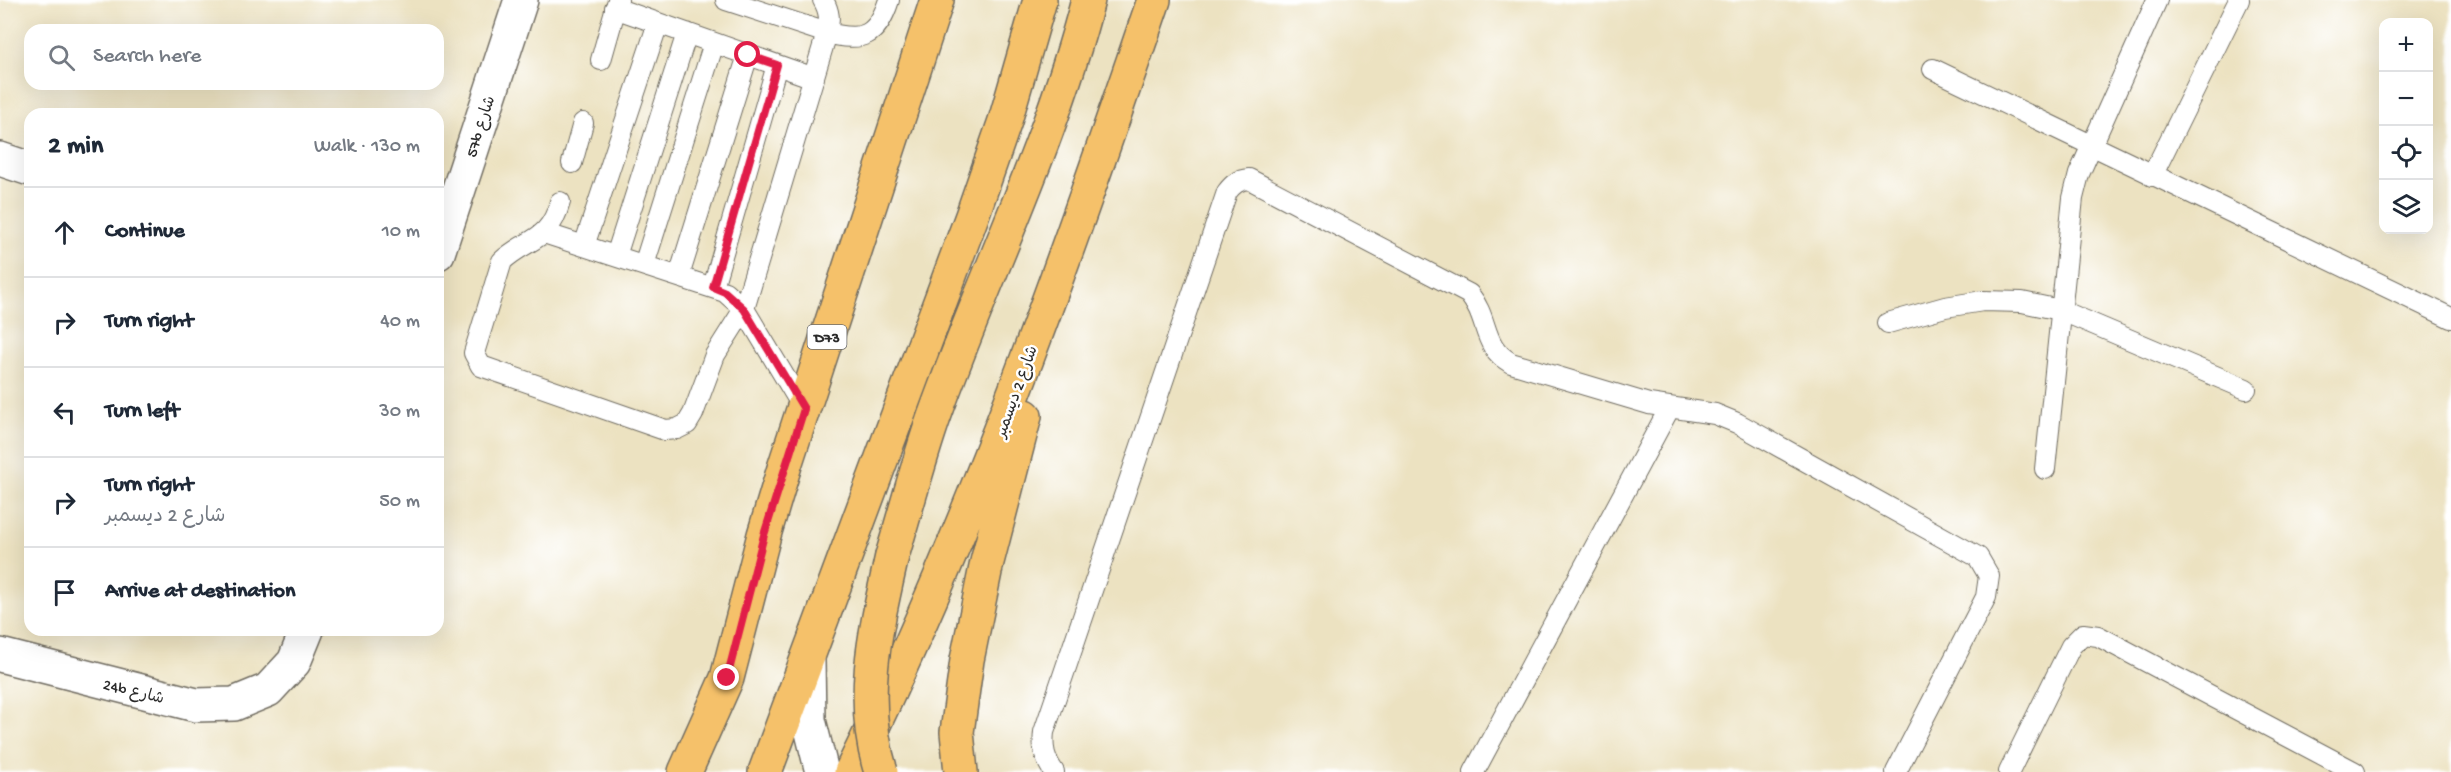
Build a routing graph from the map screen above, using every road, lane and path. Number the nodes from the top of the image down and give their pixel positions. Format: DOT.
graph roads {
  1 [pos="521,0"];
  2 [pos="726,0"];
  3 [pos="823,0"];
  4 [pos="889,0"];
  5 [pos="937,0"];
  6 [pos="1040,0"];
  7 [pos="1088,0"];
  8 [pos="1154,0"];
  9 [pos="2157,0"];
  10 [pos="2239,0"];
  11 [pos="617,4"];
  12 [pos="658,23"];
  13 [pos="687,33"];
  14 [pos="826,33"];
  15 [pos="714,43"];
  16 [pos="748,55"];
  17 [pos="601,60"];
  18 [pos="777,65"];
  19 [pos="1934,69"];
  20 [pos="814,78"];
  21 [pos="583,123"];
  22 [pos="2091,146"];
  23 [pos="0,159"];
  24 [pos="572,163"];
  25 [pos="24,167"];
  26 [pos="2152,176"];
  27 [pos="560,202"];
  28 [pos="544,233"];
  29 [pos="444,235"];
  30 [pos="584,246"];
  31 [pos="616,256"];
  32 [pos="644,265"];
  33 [pos="679,276"];
  34 [pos="713,287"];
  35 [pos="744,309"];
  36 [pos="2060,310"];
  37 [pos="2451,318"];
  38 [pos="1888,322"];
  39 [pos="1032,342"];
  40 [pos="2246,389"];
  41 [pos="804,409"];
  42 [pos="1669,409"];
  43 [pos="2045,469"];
  44 [pos="305,636"];
  45 [pos="0,656"];
  46 [pos="808,662"];
  47 [pos="685,772"];
  48 [pos="765,772"];
  49 [pos="822,772"];
  50 [pos="851,772"];
  51 [pos="881,772"];
  52 [pos="961,772"];
  53 [pos="1054,772"];
  54 [pos="1474,772"];
  55 [pos="1896,772"];
  56 [pos="2009,772"];
  57 [pos="2355,772"];
  1 -- 29 [label="street, 57b شارع"];
  2 -- 14 [label="lane"];
  3 -- 14 [label="lane"];
  4 -- 14 [label="lane"];
  5 -- 41 [label="main road, D73"];
  6 -- 46 [label="main road"];
  7 -- 51 [label="main road, bridge"];
  8 -- 39 [label="main road, شارع 2 ديسمبر"];
  9 -- 22 [label="lane"];
  10 -- 26 [label="lane"];
  11 -- 12 [label="lane"];
  11 -- 17 [label="lane"];
  12 -- 13 [label="lane"];
  12 -- 30 [label="lane"];
  13 -- 15 [label="lane"];
  13 -- 31 [label="lane"];
  14 -- 20 [label="lane"];
  15 -- 16 [label="lane"];
  15 -- 32 [label="lane"];
  16 -- 18 [label="lane"];
  16 -- 33 [label="lane"];
  18 -- 20 [label="lane"];
  18 -- 34 [label="lane"];
  19 -- 22 [label="lane"];
  20 -- 35 [label="lane"];
  21 -- 24 [label="lane"];
  22 -- 26 [label="lane"];
  22 -- 36 [label="lane"];
  23 -- 25 [label="street"];
  26 -- 37 [label="lane"];
  27 -- 28 [label="lane"];
  28 -- 30 [label="lane"];
  28 -- 35 [label="lane"];
  30 -- 31 [label="lane"];
  31 -- 32 [label="lane"];
  32 -- 33 [label="lane"];
  33 -- 34 [label="lane"];
  34 -- 35 [label="lane"];
  35 -- 41 [label="lane"];
  36 -- 38 [label="lane"];
  36 -- 40 [label="lane"];
  36 -- 43 [label="lane"];
  39 -- 50 [label="main road, شارع 2 ديسمبر"];
  39 -- 52 [label="main road"];
  41 -- 47 [label="main road, D73"];
  42 -- 53 [label="lane"];
  42 -- 54 [label="lane"];
  42 -- 55 [label="lane"];
  44 -- 45 [label="street, 24b شارع"];
  46 -- 48 [label="main road"];
  46 -- 49 [label="street"];
  56 -- 57 [label="lane"];
}
